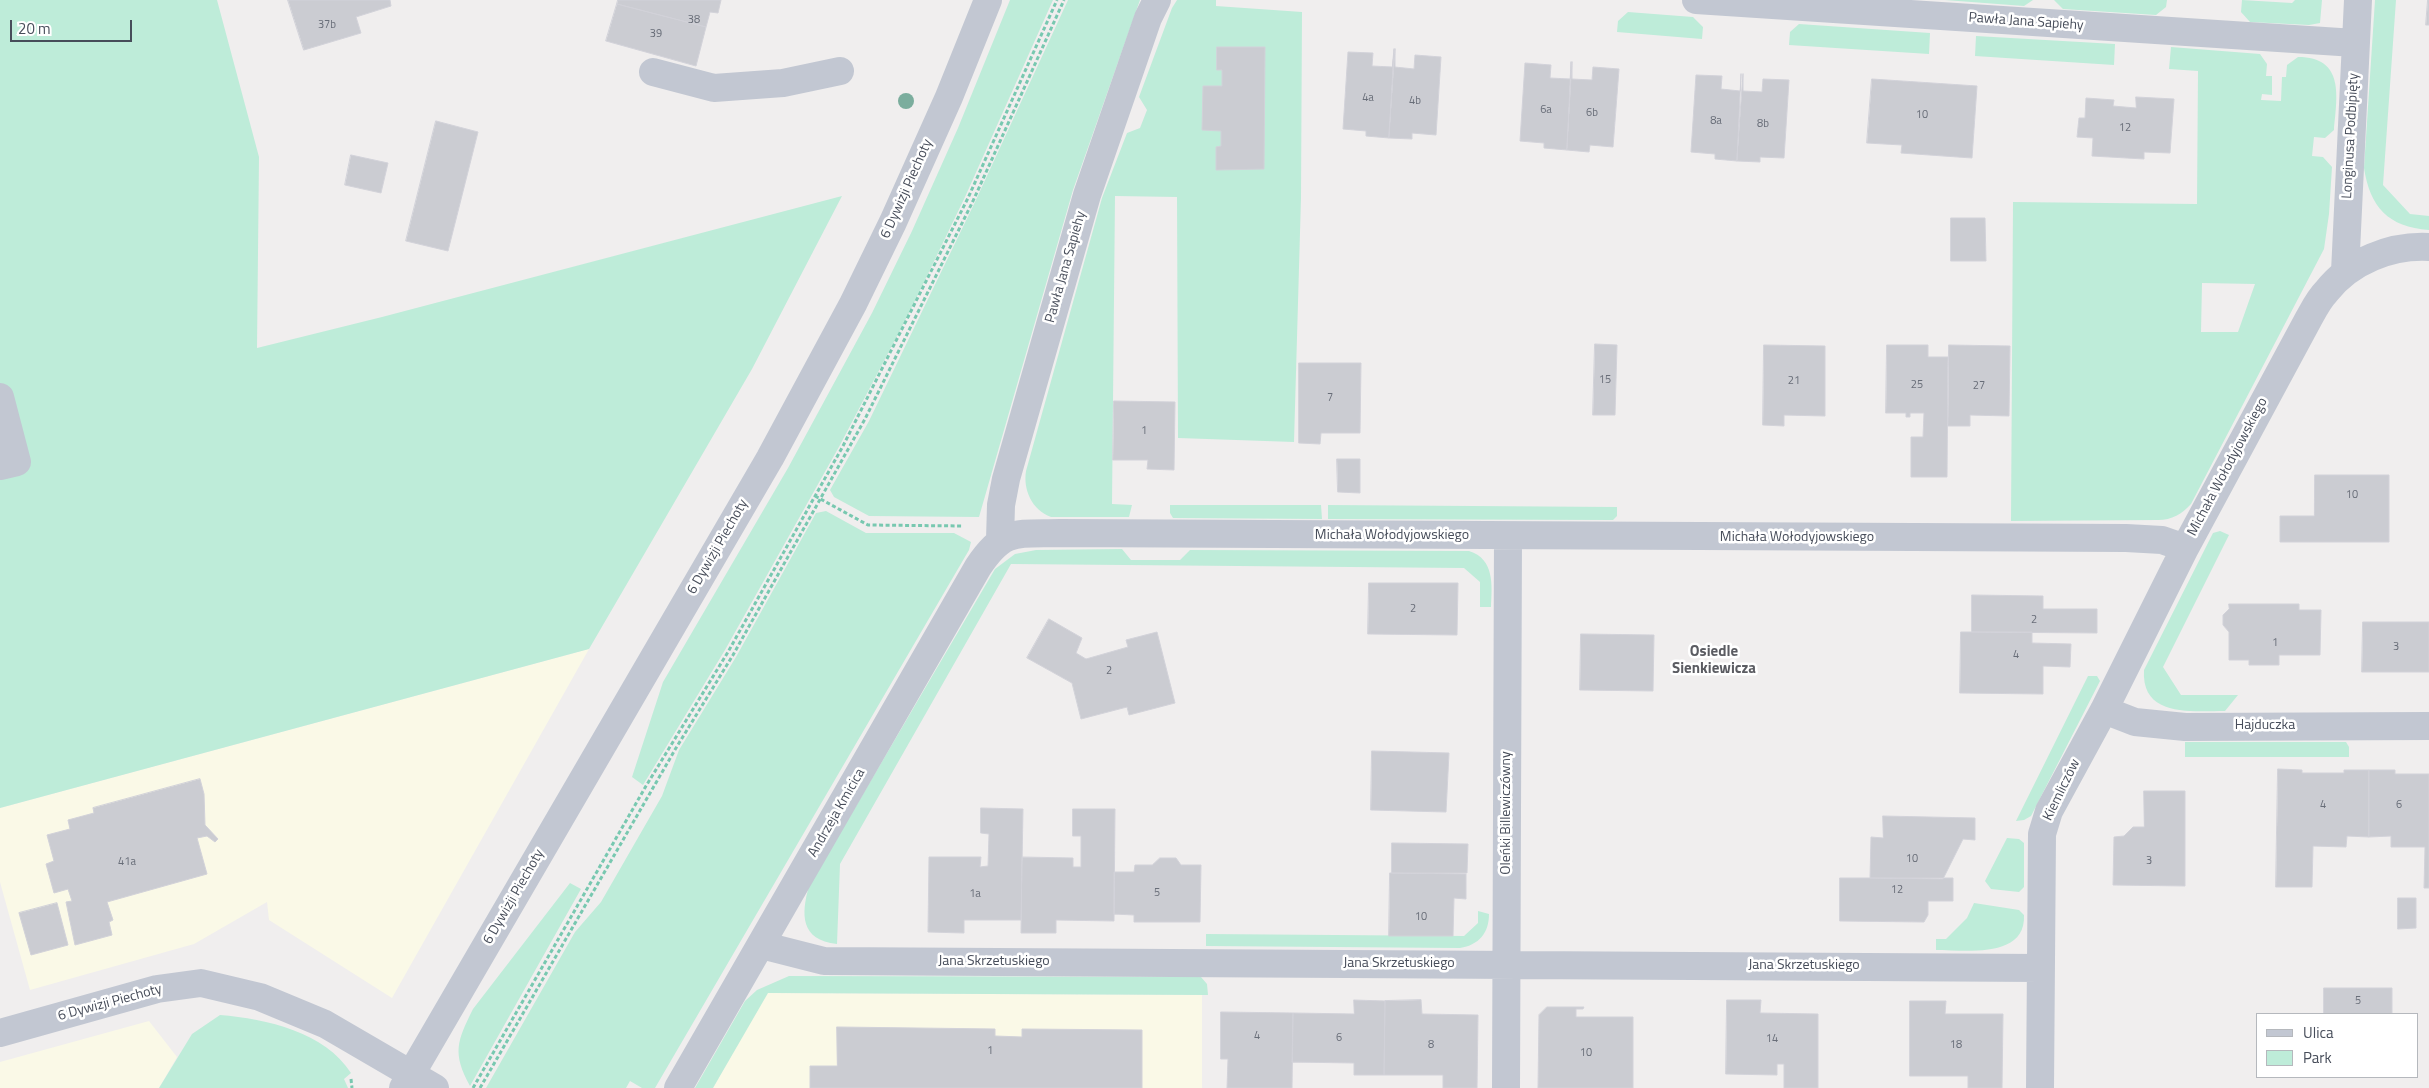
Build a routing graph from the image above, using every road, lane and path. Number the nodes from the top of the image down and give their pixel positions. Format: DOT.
graph roads {
  1 [pos="988,0"];
  2 [pos="1057,0"];
  3 [pos="1064,0"];
  4 [pos="1157,0"];
  5 [pos="1696,0"];
  6 [pos="2358,0"];
  7 [pos="2355,42"];
  8 [pos="653,72"];
  9 [pos="840,72"];
  10 [pos="2429,247"];
  11 [pos="2345,272"];
  12 [pos="0,397"];
  13 [pos="8,464"];
  14 [pos="815,496"];
  15 [pos="820,500"];
  16 [pos="1508,537"];
  17 [pos="1000,540"];
  18 [pos="2185,548"];
  19 [pos="2104,710"];
  20 [pos="2429,726"];
  21 [pos="761,945"];
  22 [pos="1507,965"];
  23 [pos="2040,968"];
  24 [pos="0,1033"];
  25 [pos="407,1082"];
  26 [pos="434,1088"];
  27 [pos="473,1088"];
  28 [pos="480,1088"];
  29 [pos="678,1088"];
  30 [pos="1506,1088"];
  31 [pos="2040,1088"];
  1 -- 25 [label="street, 6 Dywizji Piechoty"];
  2 -- 14 [label="path"];
  3 -- 15 [label="path"];
  4 -- 17 [label="street, Pawła Jana Sapiehy"];
  5 -- 7 [label="street, Pawła Jana Sapiehy"];
  6 -- 7 [label="street, Longinusa Podbipięty"];
  7 -- 11 [label="street, Longinusa Podbipięty"];
  8 -- 9 [label="street"];
  10 -- 11 [label="street, Michała Wołodyjowskiego"];
  11 -- 18 [label="street, Michała Wołodyjowskiego"];
  12 -- 13 [label="street"];
  14 -- 15 [label="path"];
  14 -- 27 [label="path"];
  15 -- 17 [label="path"];
  15 -- 28 [label="path"];
  16 -- 17 [label="street, Michała Wołodyjowskiego"];
  16 -- 18 [label="street, Michała Wołodyjowskiego"];
  16 -- 22 [label="street, Oleńki Billewiczówny"];
  17 -- 21 [label="street, Andrzeja Kmicica"];
  18 -- 19 [label="street, Kiemliczów"];
  19 -- 20 [label="street, Hajduczka"];
  19 -- 23 [label="street, Kiemliczów"];
  21 -- 22 [label="street, Jana Skrzetuskiego"];
  21 -- 29 [label="street, Andrzeja Kmicica"];
  22 -- 23 [label="street, Jana Skrzetuskiego"];
  22 -- 30 [label="street, Oleńki Billewiczówny"];
  23 -- 31 [label="street, Kiemliczów"];
  24 -- 25 [label="street, 6 Dywizji Piechoty"];
  25 -- 26 [label="street"];
}
